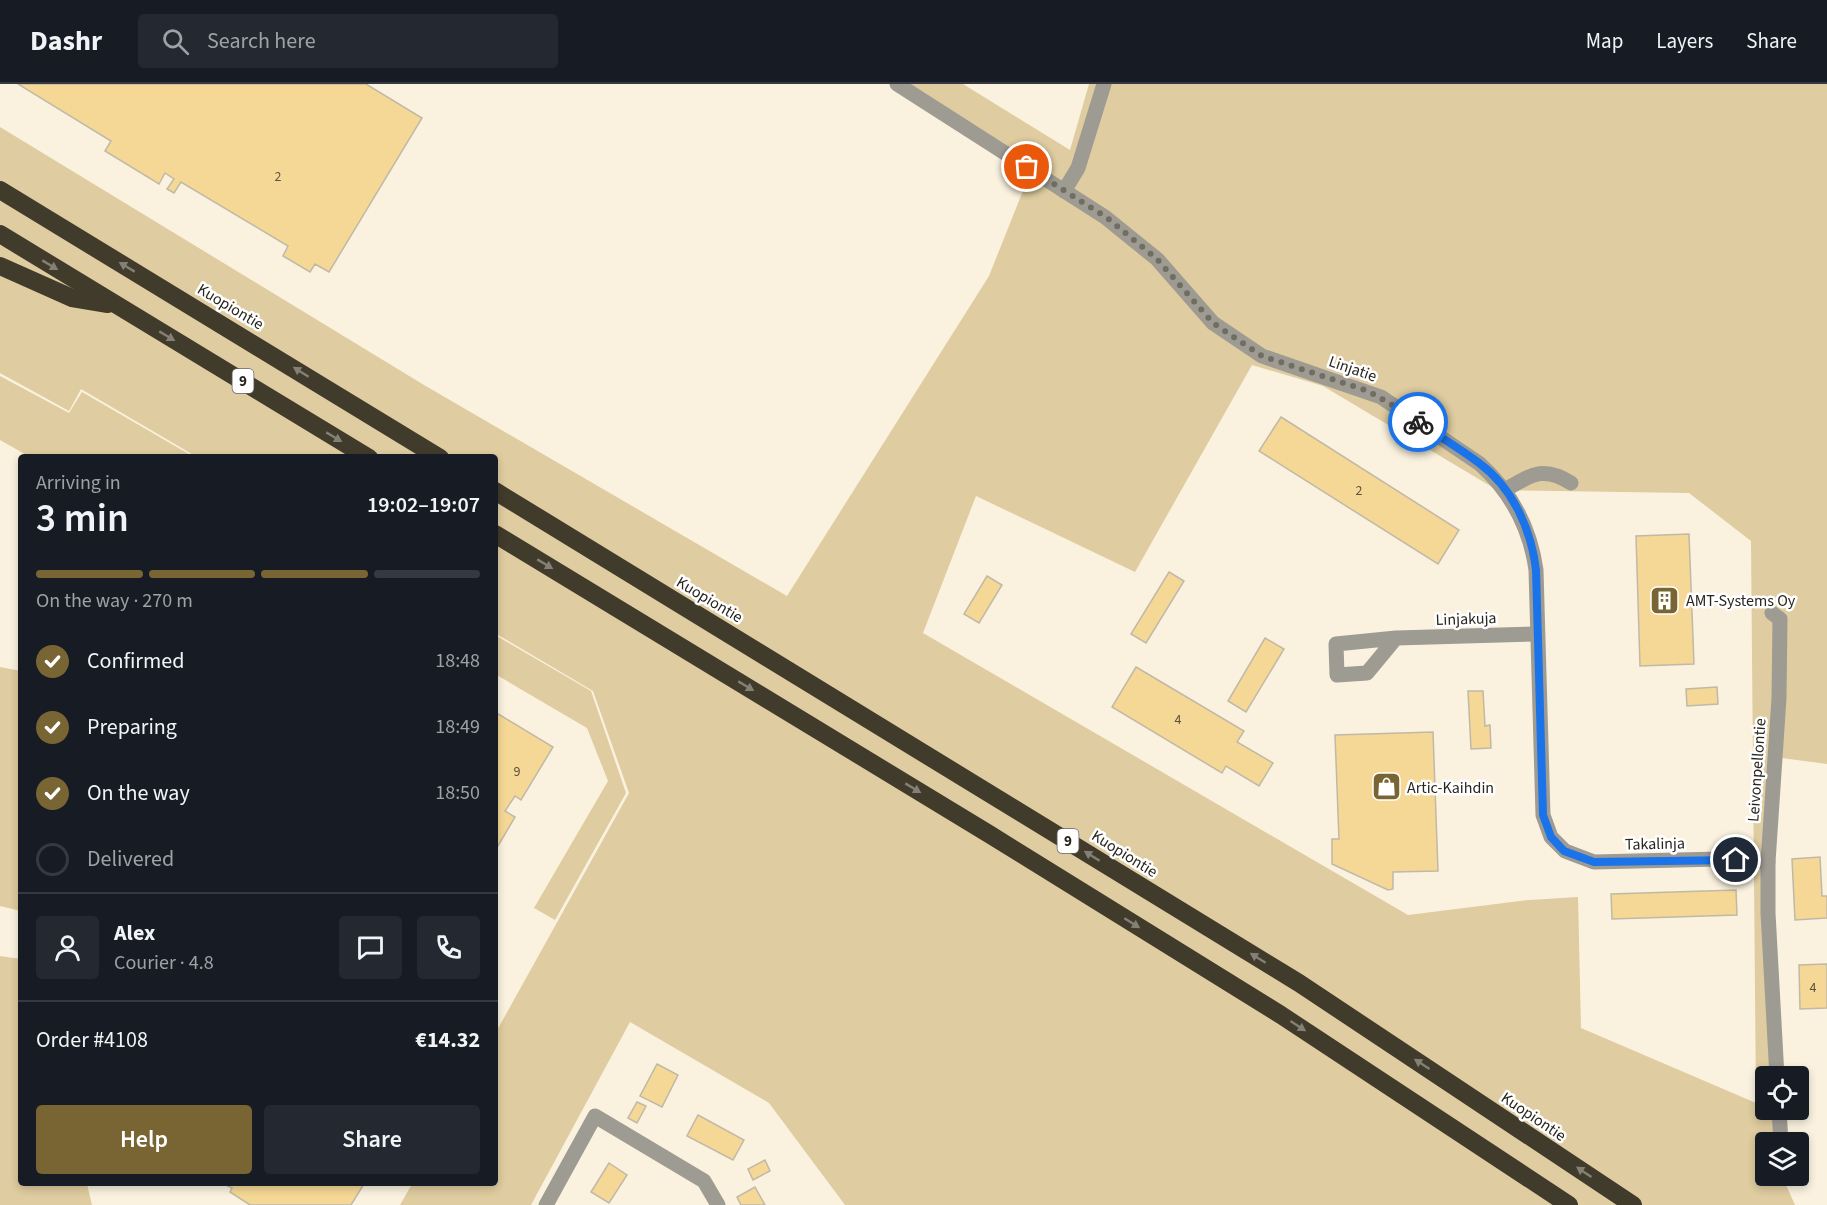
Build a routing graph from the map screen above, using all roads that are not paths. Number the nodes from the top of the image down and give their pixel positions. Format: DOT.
graph roads {
  1 [pos="897,84"];
  2 [pos="1104,84"];
  3 [pos="0,190"];
  4 [pos="1064,191"];
  5 [pos="0,234"];
  6 [pos="0,266"];
  7 [pos="117,305"];
  8 [pos="362,454"];
  9 [pos="433,454"];
  10 [pos="1571,483"];
  11 [pos="1505,490"];
  12 [pos="498,493"];
  13 [pos="498,536"];
  14 [pos="1772,613"];
  15 [pos="1537,634"];
  16 [pos="1396,638"];
  17 [pos="1551,837"];
  18 [pos="1768,862"];
  19 [pos="1776,1066"];
  20 [pos="546,1205"];
  21 [pos="718,1205"];
  22 [pos="1569,1205"];
  23 [pos="1632,1205"];
  1 -- 4 [label="street, Linjatie"];
  2 -- 4 [label="street"];
  9 -- 3 [label="highway, Kuopiontie / 9, one-way"];
  4 -- 11 [label="street, Linjatie"];
  5 -- 7 [label="highway, 9, one-way"];
  6 -- 7 [label="highway"];
  7 -- 8 [label="highway, 9, one-way"];
  10 -- 11 [label="street"];
  11 -- 15 [label="street, Linjatie"];
  23 -- 12 [label="highway, Kuopiontie / 9, one-way"];
  13 -- 22 [label="highway, 9, one-way"];
  14 -- 18 [label="street, Leivonpellontie"];
  15 -- 16 [label="street, Linjakuja"];
  15 -- 17 [label="street, Linjatie"];
  17 -- 18 [label="street, Takalinja"];
  18 -- 19 [label="street, Leivonpellontie"];
  20 -- 21 [label="street"];
}
